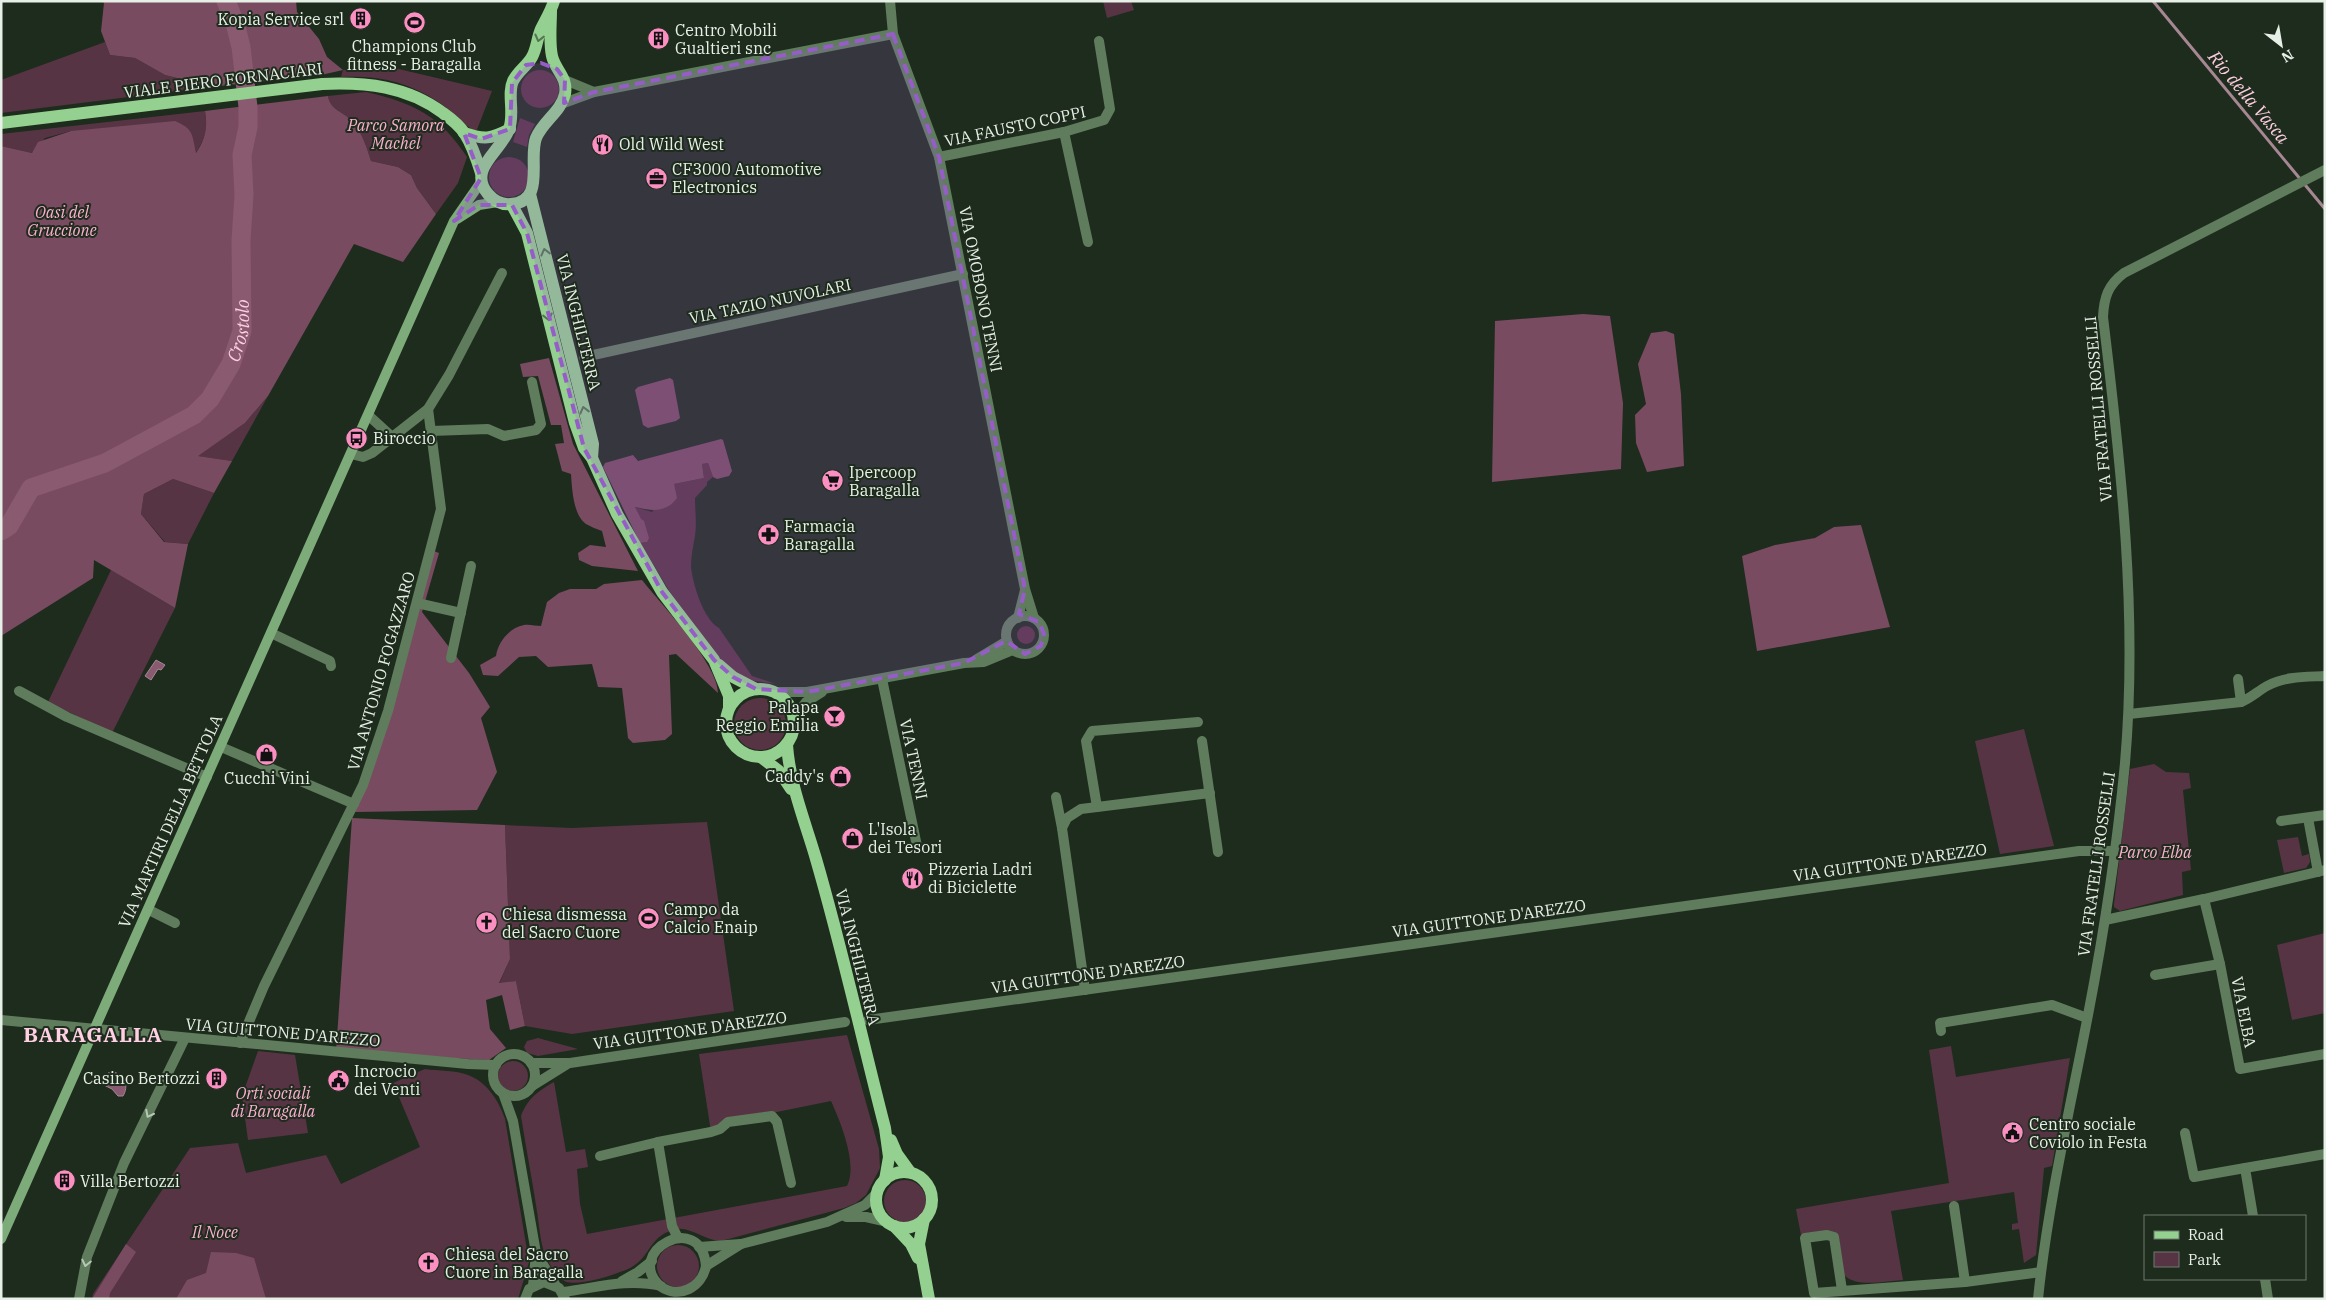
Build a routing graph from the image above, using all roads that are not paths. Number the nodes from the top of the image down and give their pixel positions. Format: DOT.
graph roads {
  1 [pos="890,1"];
  2 [pos="553,6"];
  3 [pos="893,34"];
  4 [pos="1099,41"];
  5 [pos="526,65"];
  6 [pos="557,69"];
  7 [pos="565,80"];
  8 [pos="594,92"];
  9 [pos="561,104"];
  10 [pos="1,123"];
  11 [pos="510,129"];
  12 [pos="1064,132"];
  13 [pos="464,133"];
  14 [pos="939,157"];
  15 [pos="2325,170"];
  16 [pos="481,177"];
  17 [pos="530,194"];
  18 [pos="498,202"];
  19 [pos="512,204"];
  20 [pos="454,221"];
  21 [pos="1088,242"];
  22 [pos="502,273"];
  23 [pos="963,274"];
  24 [pos="584,357"];
  25 [pos="532,382"];
  26 [pos="428,409"];
  27 [pos="368,415"];
  28 [pos="431,431"];
  29 [pos="391,436"];
  30 [pos="351,454"];
  31 [pos="592,458"];
  32 [pos="471,566"];
  33 [pos="1025,589"];
  34 [pos="417,603"];
  35 [pos="461,613"];
  36 [pos="1018,618"];
  37 [pos="1034,618"];
  38 [pos="271,633"];
  39 [pos="1007,640"];
  40 [pos="1013,650"];
  41 [pos="451,658"];
  42 [pos="714,660"];
  43 [pos="964,663"];
  44 [pos="331,666"];
  45 [pos="2325,676"];
  46 [pos="882,679"];
  47 [pos="2238,679"];
  48 [pos="830,688"];
  49 [pos="756,689"];
  50 [pos="18,691"];
  51 [pos="775,692"];
  52 [pos="2241,702"];
  53 [pos="729,707"];
  54 [pos="2129,714"];
  55 [pos="794,718"];
  56 [pos="1198,722"];
  57 [pos="1202,741"];
  58 [pos="787,745"];
  59 [pos="221,747"];
  60 [pos="762,758"];
  61 [pos="208,777"];
  62 [pos="1210,793"];
  63 [pos="795,795"];
  64 [pos="1056,797"];
  65 [pos="354,804"];
  66 [pos="1097,807"];
  67 [pos="2325,815"];
  68 [pos="2308,818"];
  69 [pos="2281,821"];
  70 [pos="1062,828"];
  71 [pos="917,846"];
  72 [pos="2114,851"];
  73 [pos="1218,852"];
  74 [pos="2322,871"];
  75 [pos="2204,899"];
  76 [pos="149,910"];
  77 [pos="2105,920"];
  78 [pos="176,923"];
  79 [pos="2220,964"];
  80 [pos="2155,975"];
  81 [pos="1085,990"];
  82 [pos="2087,1018"];
  83 [pos="1,1020"];
  84 [pos="868,1020"];
  85 [pos="845,1022"];
  86 [pos="95,1030"];
  87 [pos="1941,1032"];
  88 [pos="185,1038"];
  89 [pos="240,1043"];
  90 [pos="2325,1054"];
  91 [pos="570,1062"];
  92 [pos="531,1063"];
  93 [pos="494,1070"];
  94 [pos="532,1086"];
  95 [pos="503,1093"];
  96 [pos="518,1096"];
  97 [pos="513,1121"];
  98 [pos="885,1128"];
  99 [pos="2185,1133"];
  100 [pos="658,1142"];
  101 [pos="2325,1154"];
  102 [pos="600,1156"];
  103 [pos="2245,1168"];
  104 [pos="910,1172"];
  105 [pos="885,1180"];
  106 [pos="791,1183"];
  107 [pos="877,1193"];
  108 [pos="1954,1206"];
  109 [pos="2253,1215"];
  110 [pos="843,1217"];
  111 [pos="924,1220"];
  112 [pos="891,1224"];
  113 [pos="672,1226"];
  114 [pos="678,1238"];
  115 [pos="1,1239"];
  116 [pos="666,1241"];
  117 [pos="741,1244"];
  118 [pos="699,1247"];
  119 [pos="536,1253"];
  120 [pos="652,1261"];
  121 [pos="921,1264"];
  122 [pos="706,1266"];
  123 [pos="2041,1272"];
  124 [pos="2265,1280"];
  125 [pos="619,1282"];
  126 [pos="1965,1282"];
  127 [pos="700,1283"];
  128 [pos="533,1286"];
  129 [pos="661,1286"];
  130 [pos="595,1288"];
  131 [pos="1842,1290"];
  132 [pos="561,1292"];
  133 [pos="674,1295"];
  134 [pos="79,1299"];
  135 [pos="525,1299"];
  136 [pos="577,1299"];
  137 [pos="697,1299"];
  138 [pos="930,1299"];
  139 [pos="2038,1299"];
  140 [pos="2268,1299"];
  1 -- 3 [label="street, VIA OMOBONO TENNI"];
  2 -- 5 [label="main road, VIA MARTIRI DELLA BETTOLA, one-way"];
  2 -- 6 [label="main road, VIA MARTIRI DELLA BETTOLA"];
  3 -- 8 [label="street"];
  3 -- 14 [label="street, VIA OMOBONO TENNI"];
  4 -- 12 [label="street, VIA FAUSTO COPPI"];
  5 -- 6 [label="main road"];
  5 -- 11 [label="main road, VIA MARTIRI DELLA BETTOLA"];
  6 -- 7 [label="main road, VIA MARTIRI DELLA BETTOLA"];
  7 -- 8 [label="street"];
  7 -- 9 [label="main road"];
  8 -- 9 [label="street"];
  9 -- 17 [label="main road"];
  10 -- 13 [label="main road, VIALE PIERO FORNACIARI"];
  11 -- 13 [label="main road"];
  11 -- 16 [label="main road, VIA MARTIRI DELLA BETTOLA"];
  12 -- 14 [label="street, VIA FAUSTO COPPI"];
  12 -- 21 [label="street"];
  13 -- 16 [label="main road, VIALE PIERO FORNACIARI"];
  14 -- 23 [label="street, VIA OMOBONO TENNI"];
  15 -- 54 [label="street, VIA FRATELLI ROSSELLI"];
  16 -- 18 [label="main road"];
  16 -- 20 [label="main road, VIA MARTIRI DELLA BETTOLA"];
  17 -- 19 [label="main road"];
  31 -- 17 [label="main road, VIA INGHILTERRA, one-way"];
  18 -- 19 [label="main road"];
  18 -- 20 [label="main road"];
  19 -- 31 [label="main road, VIA INGHILTERRA, one-way"];
  20 -- 27 [label="main road, VIA MARTIRI DELLA BETTOLA"];
  22 -- 26 [label="street"];
  23 -- 24 [label="street, VIA TAZIO NUVOLARI"];
  23 -- 33 [label="street, VIA OMOBONO TENNI"];
  25 -- 28 [label="street"];
  26 -- 28 [label="street, VIA ANTONIO FOGAZZARO"];
  26 -- 29 [label="street"];
  27 -- 29 [label="street"];
  27 -- 30 [label="main road, VIA MARTIRI DELLA BETTOLA"];
  28 -- 34 [label="street, VIA ANTONIO FOGAZZARO"];
  29 -- 30 [label="street"];
  30 -- 38 [label="main road, VIA MARTIRI DELLA BETTOLA"];
  31 -- 42 [label="main road, VIA INGHILTERRA"];
  32 -- 35 [label="street"];
  33 -- 36 [label="street, VIA OMOBONO TENNI"];
  33 -- 37 [label="street, VIA OMOBONO TENNI"];
  34 -- 35 [label="street"];
  34 -- 65 [label="street, VIA ANTONIO FOGAZZARO"];
  35 -- 41 [label="street"];
  36 -- 37 [label="street"];
  36 -- 39 [label="street, VIA OMOBONO TENNI"];
  37 -- 40 [label="street, VIA OMOBONO TENNI"];
  38 -- 44 [label="street"];
  38 -- 59 [label="main road, VIA MARTIRI DELLA BETTOLA"];
  39 -- 40 [label="street"];
  39 -- 43 [label="street, VIA OMOBONO TENNI"];
  40 -- 43 [label="street, VIA OMOBONO TENNI"];
  42 -- 49 [label="main road, VIA INGHILTERRA"];
  42 -- 53 [label="main road, VIA INGHILTERRA"];
  43 -- 46 [label="street, VIA OMOBONO TENNI"];
  45 -- 52 [label="street"];
  46 -- 48 [label="street, VIA OMOBONO TENNI"];
  46 -- 71 [label="street, VIA TENNI"];
  47 -- 52 [label="street"];
  48 -- 51 [label="street, VIA OMOBONO TENNI"];
  48 -- 55 [label="street, VIA OMOBONO TENNI"];
  49 -- 51 [label="main road, VIA INGHILTERRA"];
  49 -- 53 [label="main road"];
  50 -- 61 [label="street"];
  51 -- 55 [label="main road"];
  52 -- 54 [label="street"];
  53 -- 60 [label="main road, VIA INGHILTERRA"];
  54 -- 72 [label="street, VIA FRATELLI ROSSELLI"];
  55 -- 58 [label="main road, VIA INGHILTERRA"];
  56 -- 66 [label="street"];
  57 -- 62 [label="street"];
  58 -- 60 [label="main road"];
  58 -- 63 [label="main road, VIA INGHILTERRA"];
  59 -- 61 [label="main road, VIA MARTIRI DELLA BETTOLA"];
  59 -- 65 [label="street"];
  60 -- 63 [label="main road, VIA INGHILTERRA"];
  61 -- 76 [label="main road, VIA MARTIRI DELLA BETTOLA"];
  62 -- 66 [label="street"];
  62 -- 73 [label="street"];
  63 -- 98 [label="main road, VIA INGHILTERRA"];
  64 -- 70 [label="street"];
  65 -- 89 [label="street, VIA ANTONIO FOGAZZARO"];
  66 -- 70 [label="street"];
  67 -- 68 [label="street"];
  68 -- 69 [label="street"];
  68 -- 74 [label="street"];
  70 -- 81 [label="street"];
  72 -- 77 [label="street, VIA FRATELLI ROSSELLI"];
  72 -- 81 [label="street, VIA GUITTONE D'AREZZO"];
  74 -- 75 [label="street"];
  75 -- 77 [label="street"];
  75 -- 79 [label="street, VIA ELBA"];
  76 -- 78 [label="street"];
  76 -- 86 [label="main road, VIA MARTIRI DELLA BETTOLA"];
  77 -- 82 [label="street, VIA FRATELLI ROSSELLI"];
  79 -- 80 [label="street, VIA ELBA"];
  79 -- 90 [label="street, VIA ELBA"];
  81 -- 84 [label="street, VIA GUITTONE D'AREZZO"];
  82 -- 87 [label="street"];
  82 -- 123 [label="street, VIA FRATELLI ROSSELLI"];
  83 -- 86 [label="street, VIA GUITTONE D'AREZZO"];
  85 -- 91 [label="street, VIA GUITTONE D'AREZZO"];
  86 -- 88 [label="street, VIA GUITTONE D'AREZZO"];
  86 -- 115 [label="main road, VIA MARTIRI DELLA BETTOLA"];
  88 -- 89 [label="street, VIA GUITTONE D'AREZZO"];
  88 -- 134 [label="street, one-way"];
  89 -- 93 [label="street, VIA GUITTONE D'AREZZO"];
  91 -- 92 [label="street, VIA GUITTONE D'AREZZO"];
  91 -- 94 [label="street, VIA GUITTONE D'AREZZO"];
  92 -- 93 [label="street"];
  92 -- 94 [label="street"];
  93 -- 95 [label="street"];
  94 -- 96 [label="street"];
  95 -- 96 [label="street"];
  95 -- 97 [label="street"];
  96 -- 97 [label="street"];
  97 -- 119 [label="street"];
  98 -- 104 [label="main road, VIA INGHILTERRA"];
  98 -- 105 [label="main road, VIA INGHILTERRA"];
  99 -- 103 [label="street"];
  100 -- 102 [label="street"];
  100 -- 106 [label="street"];
  100 -- 113 [label="street"];
  101 -- 103 [label="street"];
  103 -- 109 [label="street"];
  104 -- 105 [label="main road"];
  104 -- 111 [label="main road, VIA INGHILTERRA"];
  105 -- 107 [label="main road, VIA INGHILTERRA"];
  107 -- 110 [label="street"];
  107 -- 112 [label="main road, VIA INGHILTERRA"];
  108 -- 126 [label="street"];
  110 -- 112 [label="street"];
  110 -- 117 [label="street"];
  111 -- 112 [label="main road"];
  111 -- 121 [label="main road, VIA INGHILTERRA"];
  112 -- 121 [label="main road, VIA INGHILTERRA"];
  113 -- 114 [label="street"];
  113 -- 116 [label="street"];
  114 -- 116 [label="street"];
  114 -- 118 [label="street"];
  116 -- 120 [label="street"];
  117 -- 118 [label="street"];
  117 -- 122 [label="street"];
  118 -- 122 [label="street"];
  119 -- 128 [label="street"];
  119 -- 132 [label="street"];
  120 -- 125 [label="street"];
  120 -- 129 [label="street"];
  121 -- 138 [label="main road, VIA INGHILTERRA"];
  122 -- 127 [label="street"];
  123 -- 126 [label="street"];
  123 -- 139 [label="street, VIA FRATELLI ROSSELLI"];
  124 -- 140 [label="street"];
  125 -- 129 [label="street"];
  125 -- 130 [label="street"];
  126 -- 131 [label="street"];
  127 -- 133 [label="street"];
  127 -- 137 [label="street"];
  128 -- 132 [label="street"];
  128 -- 135 [label="street"];
  129 -- 133 [label="street"];
  130 -- 132 [label="street"];
  130 -- 136 [label="street"];
  131 -- 131 [label="street"];
}
